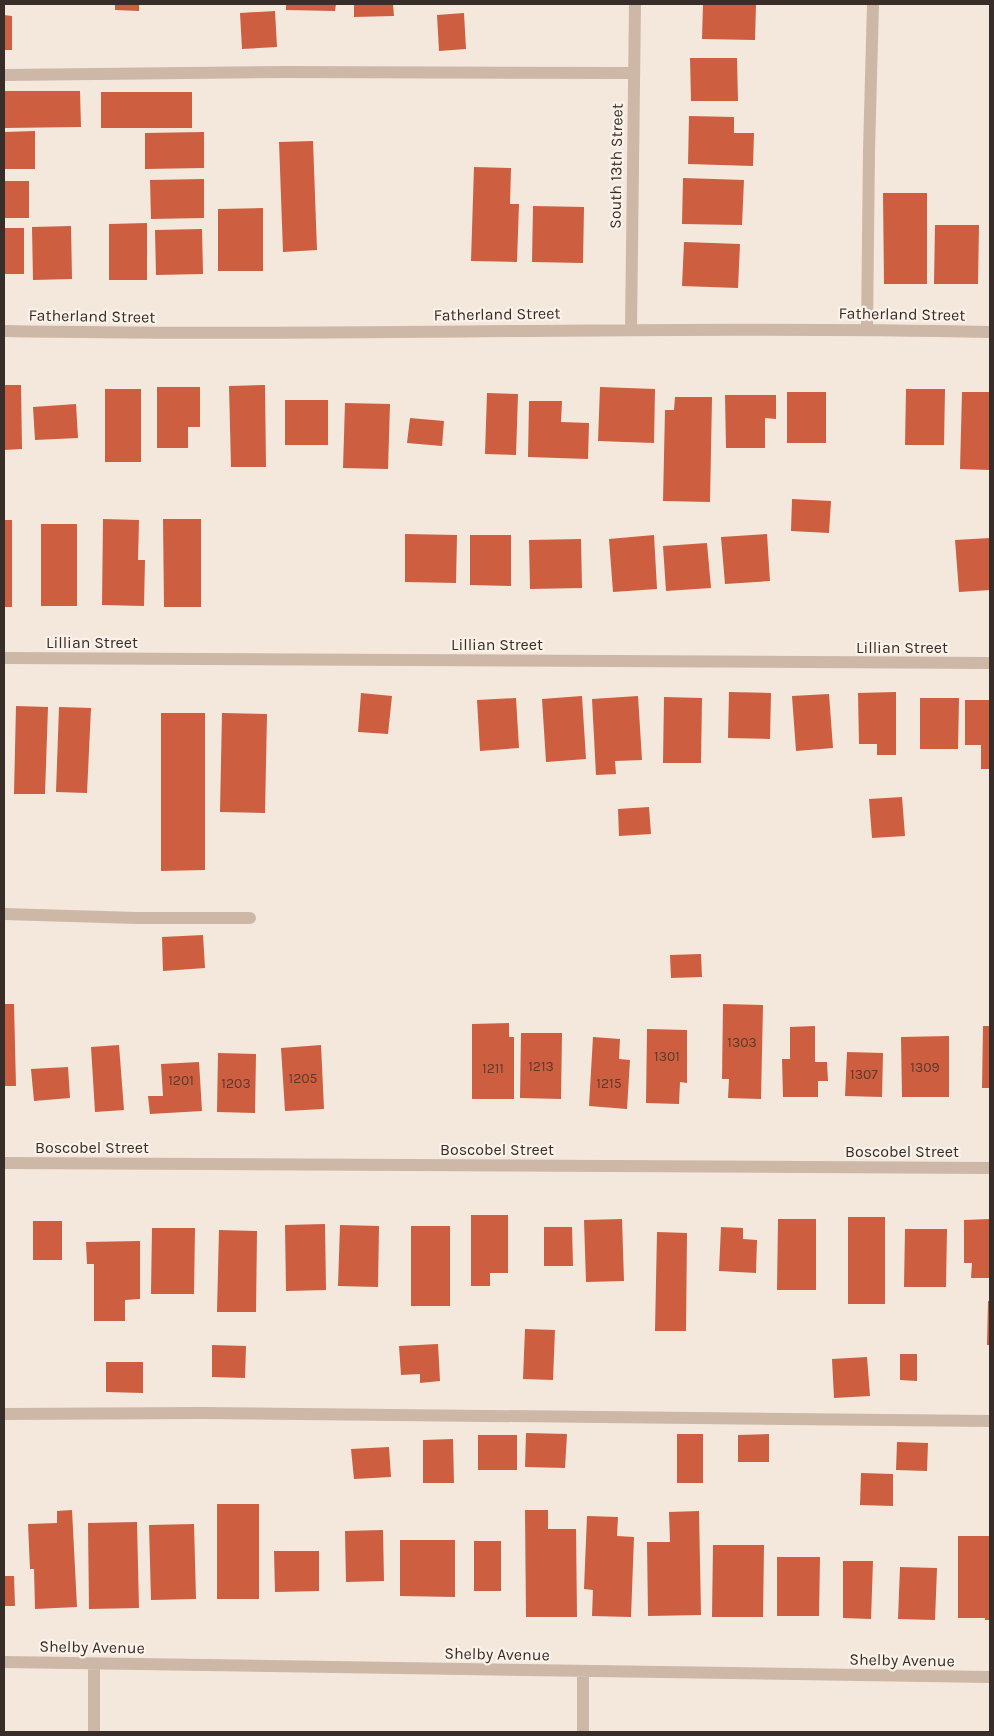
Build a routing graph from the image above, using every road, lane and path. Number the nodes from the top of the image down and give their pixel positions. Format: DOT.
graph roads {
  1 [pos="635,4"];
  2 [pos="873,4"];
  3 [pos="633,73"];
  4 [pos="4,75"];
  5 [pos="631,329"];
  6 [pos="867,329"];
  7 [pos="4,331"];
  8 [pos="990,332"];
  9 [pos="4,658"];
  10 [pos="990,663"];
  11 [pos="4,914"];
  12 [pos="250,918"];
  13 [pos="4,1163"];
  14 [pos="990,1168"];
  15 [pos="4,1414"];
  16 [pos="990,1420"];
  17 [pos="4,1662"];
  18 [pos="94,1664"];
  19 [pos="583,1671"];
  20 [pos="990,1678"];
  21 [pos="94,1732"];
  22 [pos="583,1732"];
  1 -- 3 [label="street, South 13th Street"];
  2 -- 6 [label="street"];
  3 -- 4 [label="street"];
  3 -- 5 [label="street, South 13th Street"];
  5 -- 6 [label="street, Fatherland Street"];
  5 -- 7 [label="street, Fatherland Street"];
  6 -- 8 [label="street, Fatherland Street"];
  9 -- 10 [label="street, Lillian Street"];
  11 -- 12 [label="street"];
  13 -- 14 [label="street, Boscobel Street"];
  15 -- 16 [label="street"];
  17 -- 18 [label="street, Shelby Avenue"];
  18 -- 19 [label="street, Shelby Avenue"];
  18 -- 21 [label="street"];
  19 -- 20 [label="street, Shelby Avenue"];
  19 -- 22 [label="street"];
}
